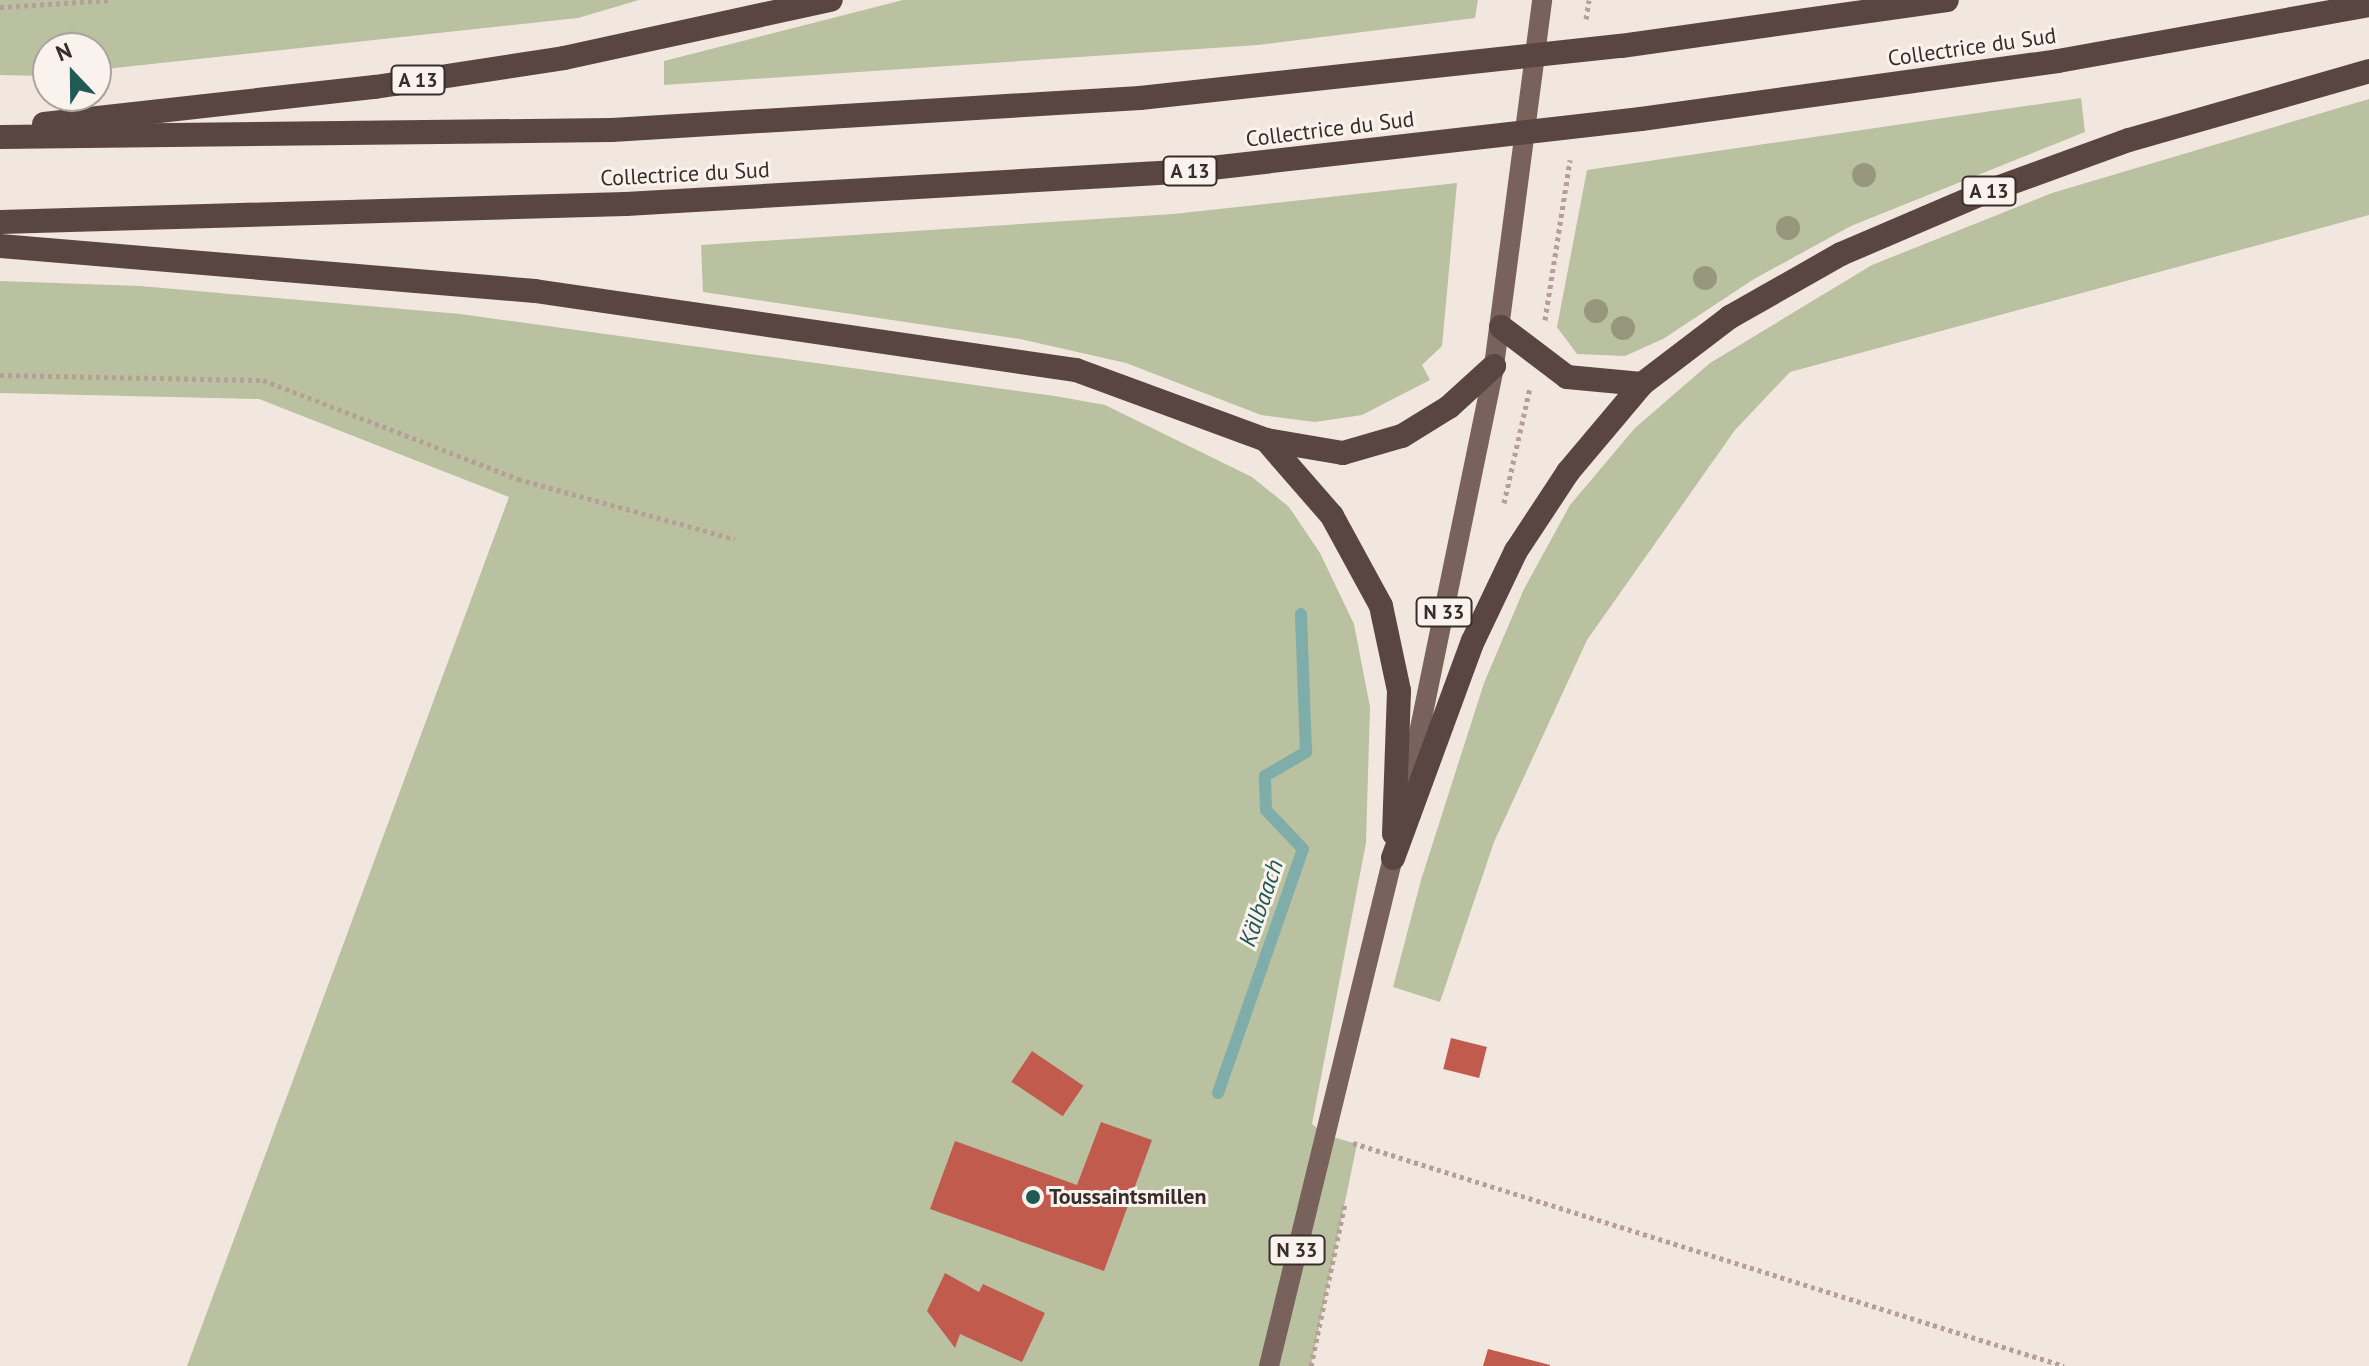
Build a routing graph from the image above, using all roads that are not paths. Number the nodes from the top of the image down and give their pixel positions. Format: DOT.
graph roads {
  1 [pos="831,0"];
  2 [pos="1542,0"];
  3 [pos="1947,0"];
  4 [pos="2369,5"];
  5 [pos="2369,71"];
  6 [pos="0,129"];
  7 [pos="0,137"];
  8 [pos="0,222"];
  9 [pos="0,246"];
  10 [pos="1501,327"];
  11 [pos="1494,366"];
  12 [pos="1642,384"];
  13 [pos="1266,440"];
  14 [pos="1393,858"];
  15 [pos="1269,1366"];
  1 -- 6 [label="highway, A 13"];
  2 -- 10 [label="main road, N 33"];
  3 -- 7 [label="highway"];
  4 -- 8 [label="highway, Collectrice du Sud / A 13"];
  5 -- 12 [label="highway, A 13"];
  9 -- 13 [label="highway"];
  10 -- 11 [label="main road, N 33"];
  10 -- 12 [label="highway"];
  11 -- 13 [label="highway"];
  11 -- 14 [label="main road, N 33"];
  12 -- 14 [label="highway, A 13"];
  13 -- 14 [label="highway"];
  14 -- 15 [label="main road, N 33"];
}
